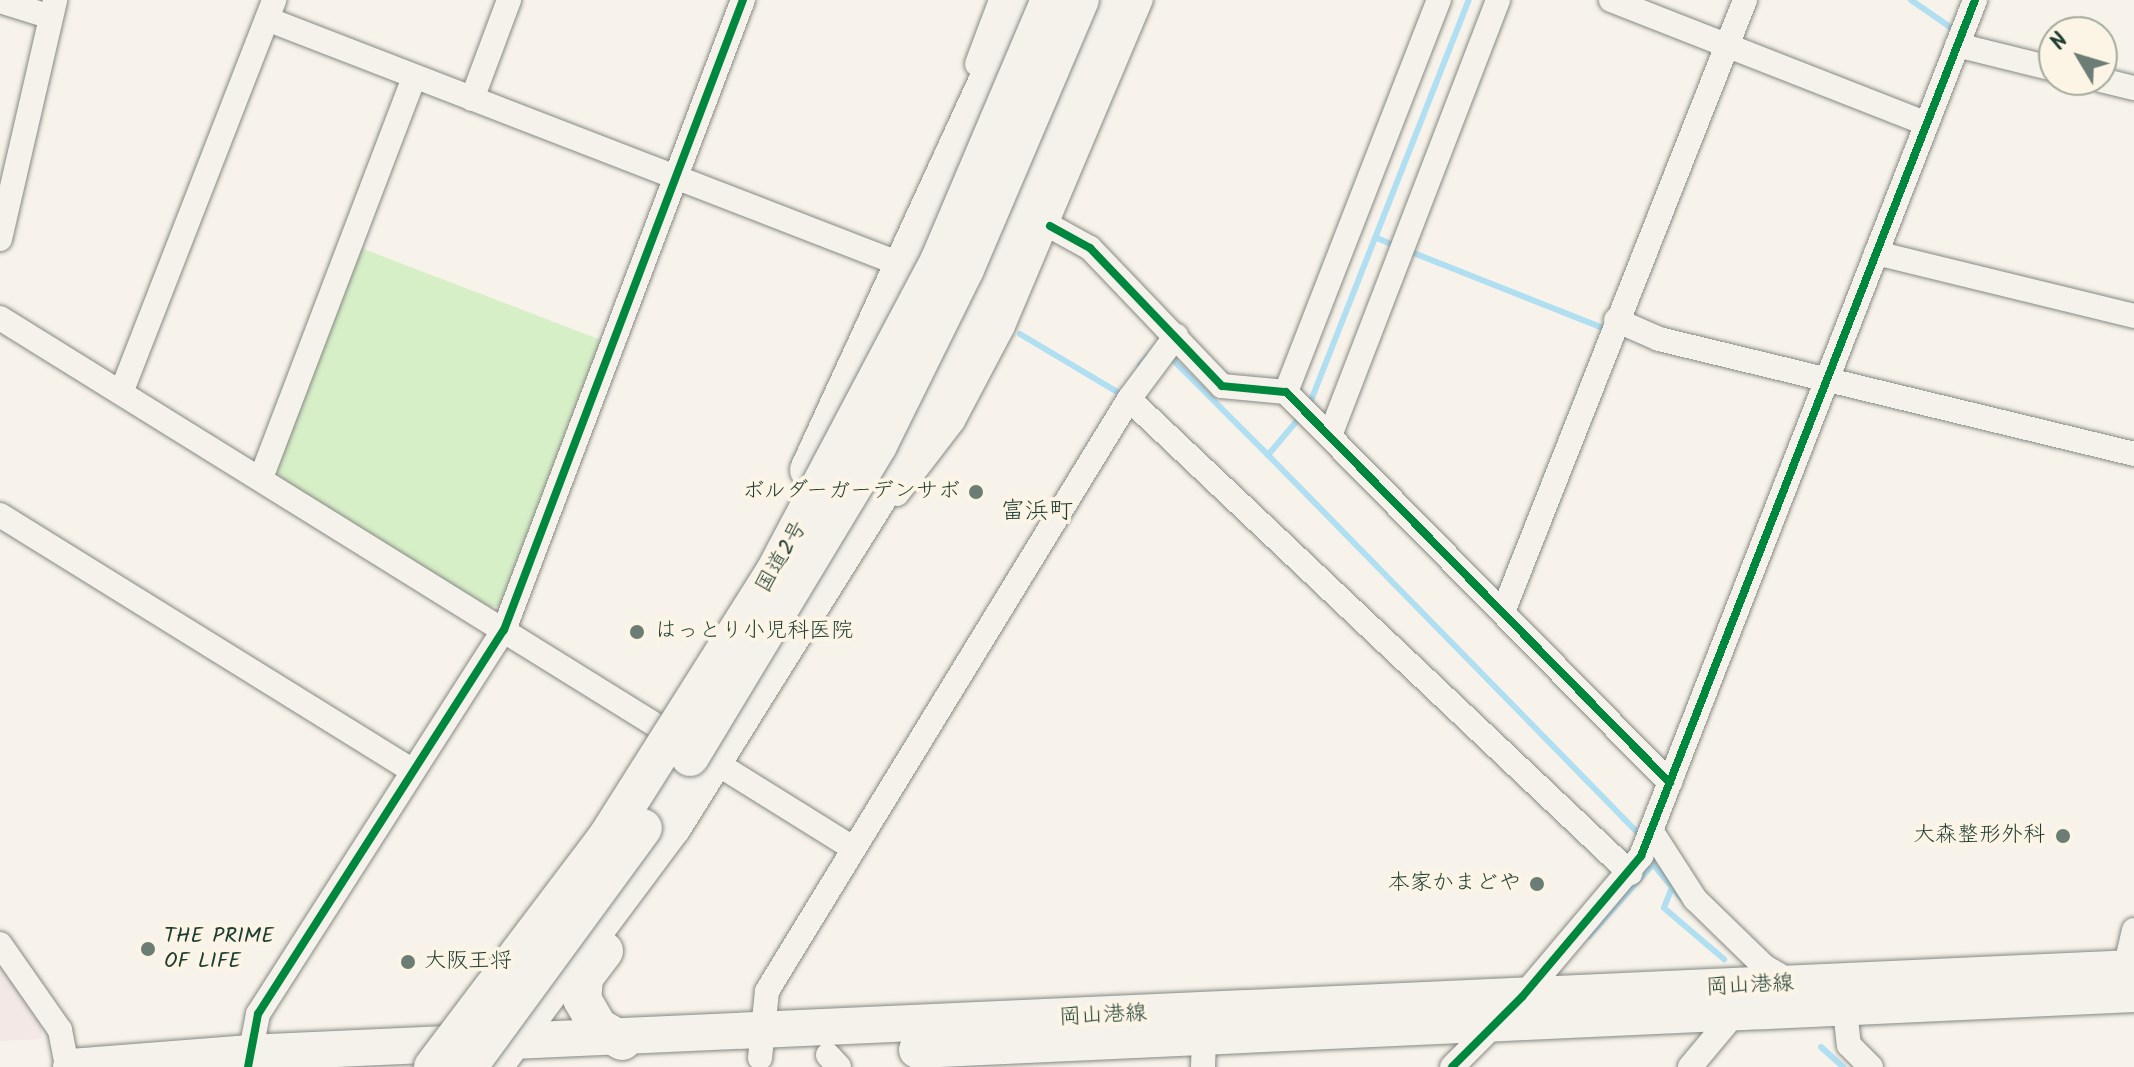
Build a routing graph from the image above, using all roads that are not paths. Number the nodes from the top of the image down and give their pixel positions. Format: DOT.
graph roads {
  1 [pos="509,0"];
  2 [pos="743,0"];
  3 [pos="1001,0"];
  4 [pos="1025,0"];
  5 [pos="1050,0"];
  6 [pos="1080,0"];
  7 [pos="1118,0"];
  8 [pos="1141,0"];
  9 [pos="1439,0"];
  10 [pos="1498,0"];
  11 [pos="1611,0"];
  12 [pos="1745,0"];
  13 [pos="1975,0"];
  14 [pos="0,1"];
  15 [pos="53,9"];
  16 [pos="271,10"];
  17 [pos="1728,45"];
  18 [pos="1957,45"];
  19 [pos="2038,65"];
  20 [pos="414,78"];
  21 [pos="472,99"];
  22 [pos="1925,123"];
  23 [pos="675,178"];
  24 [pos="1050,226"];
  25 [pos="0,239"];
  26 [pos="1876,253"];
  27 [pos="887,259"];
  28 [pos="2134,316"];
  29 [pos="0,318"];
  30 [pos="1614,328"];
  31 [pos="1176,336"];
  32 [pos="1826,388"];
  33 [pos="1286,392"];
  34 [pos="121,393"];
  35 [pos="1129,399"];
  36 [pos="1331,433"];
  37 [pos="2134,454"];
  38 [pos="261,478"];
  39 [pos="796,497"];
  40 [pos="0,515"];
  41 [pos="821,585"];
  42 [pos="1503,612"];
  43 [pos="504,630"];
  44 [pos="751,692"];
  45 [pos="662,729"];
  46 [pos="713,761"];
  47 [pos="411,770"];
  48 [pos="1670,783"];
  49 [pos="672,827"];
  50 [pos="1649,839"];
  51 [pos="853,848"];
  52 [pos="1630,873"];
  53 [pos="2134,930"];
  54 [pos="0,944"];
  55 [pos="2131,977"];
  56 [pos="1816,996"];
  57 [pos="1522,997"];
  58 [pos="1735,1013"];
  59 [pos="1489,1024"];
  60 [pos="622,1041"];
  61 [pos="760,1046"];
  62 [pos="1203,1052"];
  63 [pos="458,1059"];
  64 [pos="247,1060"];
  65 [pos="834,1061"];
  66 [pos="69,1067"];
  67 [pos="587,1067"];
  68 [pos="1452,1067"];
  69 [pos="1690,1067"];
  70 [pos="1871,1067"];
  1 -- 21 [label="street"];
  2 -- 23 [label="street"];
  3 -- 27 [label="street"];
  4 -- 39 [label="highway"];
  5 -- 63 [label="highway, 国道2号, bridge"];
  6 -- 63 [label="highway, 国道2号, bridge"];
  7 -- 41 [label="highway"];
  8 -- 24 [label="street"];
  9 -- 33 [label="street"];
  10 -- 36 [label="street"];
  11 -- 17 [label="street"];
  12 -- 17 [label="street"];
  13 -- 18 [label="street"];
  14 -- 15 [label="street"];
  15 -- 25 [label="street"];
  16 -- 20 [label="street"];
  16 -- 34 [label="street"];
  17 -- 22 [label="street"];
  17 -- 30 [label="street"];
  18 -- 19 [label="street"];
  18 -- 22 [label="street"];
  20 -- 21 [label="street"];
  20 -- 38 [label="street"];
  21 -- 23 [label="street"];
  22 -- 26 [label="street"];
  23 -- 27 [label="street"];
  23 -- 43 [label="street"];
  24 -- 31 [label="street"];
  24 -- 41 [label="street"];
  26 -- 28 [label="street"];
  26 -- 32 [label="street"];
  27 -- 39 [label="street"];
  29 -- 34 [label="street"];
  30 -- 32 [label="street"];
  30 -- 42 [label="street"];
  31 -- 33 [label="street"];
  31 -- 35 [label="street"];
  32 -- 37 [label="street"];
  32 -- 48 [label="street"];
  33 -- 36 [label="street"];
  34 -- 38 [label="street"];
  35 -- 51 [label="street"];
  35 -- 52 [label="street"];
  36 -- 42 [label="street"];
  38 -- 43 [label="street"];
  39 -- 45 [label="highway"];
  40 -- 47 [label="street"];
  41 -- 44 [label="highway"];
  42 -- 48 [label="street"];
  43 -- 45 [label="street"];
  43 -- 47 [label="street"];
  44 -- 46 [label="highway"];
  44 -- 63 [label="highway"];
  45 -- 63 [label="highway"];
  46 -- 49 [label="highway"];
  46 -- 51 [label="street"];
  47 -- 64 [label="street"];
  48 -- 50 [label="street"];
  49 -- 60 [label="highway"];
  49 -- 63 [label="highway"];
  50 -- 52 [label="street"];
  50 -- 56 [label="street"];
  51 -- 61 [label="street"];
  52 -- 57 [label="street"];
  53 -- 55 [label="street"];
  54 -- 66 [label="street"];
  55 -- 56 [label="main road, 岡山港線"];
  56 -- 57 [label="main road, 岡山港線"];
  56 -- 58 [label="main road, 岡山港線"];
  56 -- 70 [label="street"];
  57 -- 59 [label="street"];
  57 -- 61 [label="main road, 岡山港線"];
  58 -- 59 [label="main road, 岡山港線"];
  58 -- 69 [label="street"];
  59 -- 62 [label="main road, 岡山港線"];
  59 -- 68 [label="street"];
  60 -- 61 [label="main road, 岡山港線"];
  60 -- 63 [label="main road, 岡山港線"];
  61 -- 65 [label="main road, 岡山港線"];
  61 -- 67 [label="main road, 岡山港線"];
  62 -- 65 [label="main road, 岡山港線"];
  63 -- 64 [label="main road, 岡山港線"];
  64 -- 66 [label="main road, 岡山港線"];
}
